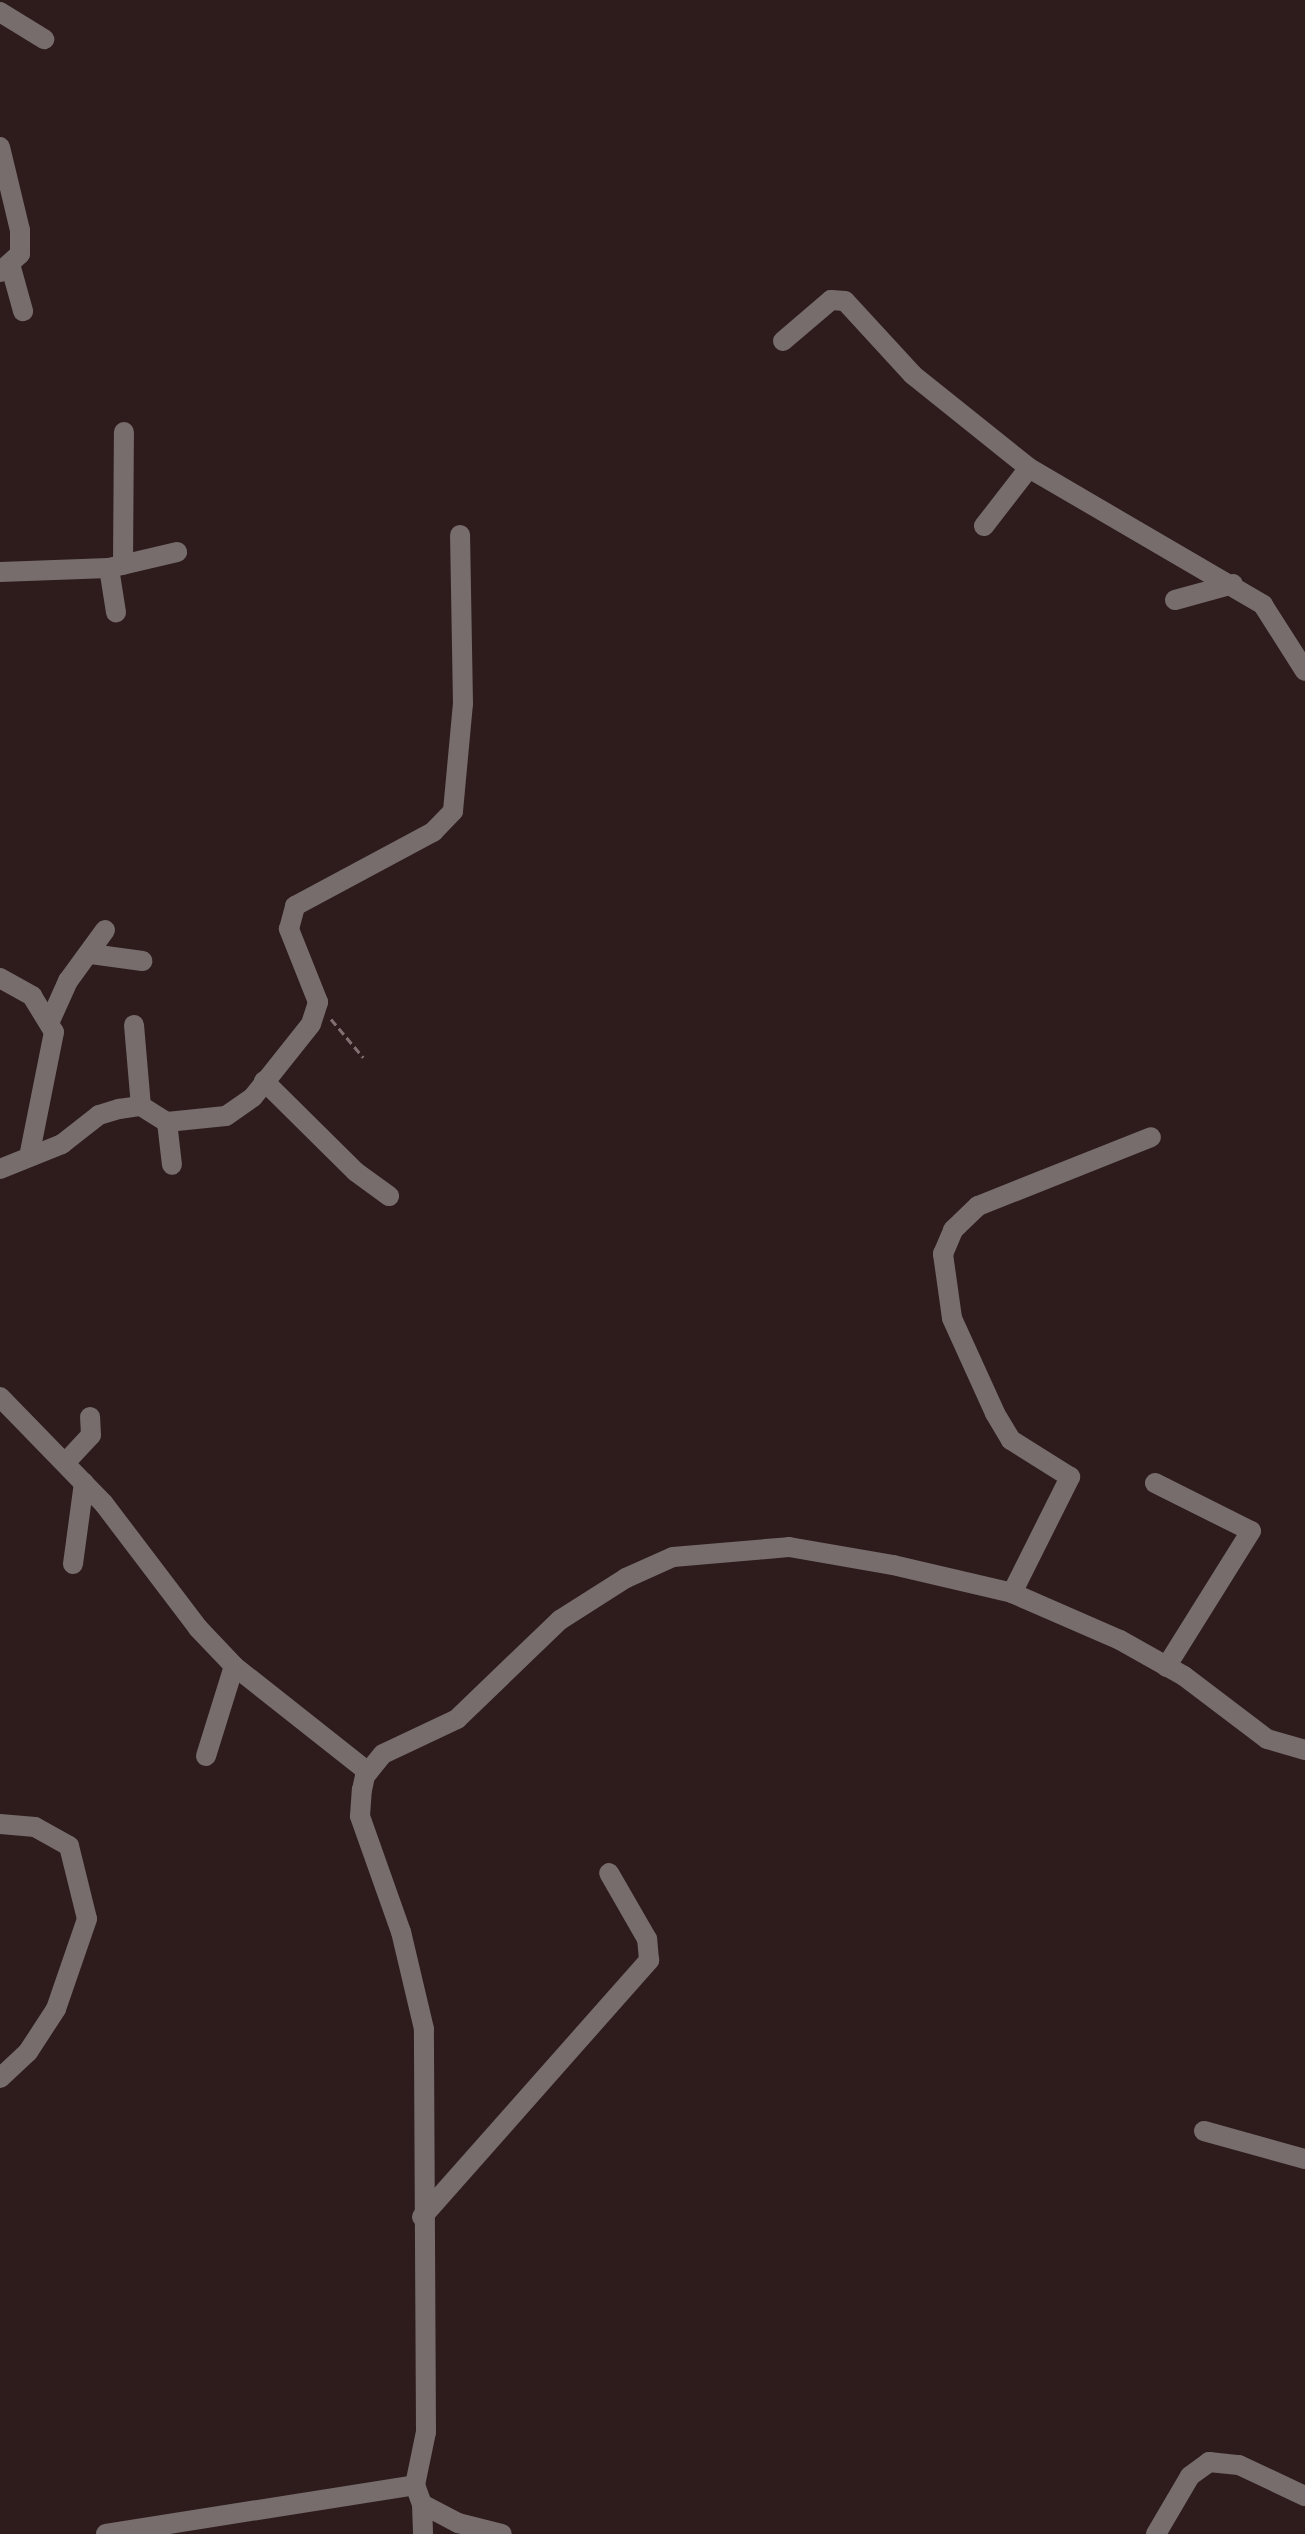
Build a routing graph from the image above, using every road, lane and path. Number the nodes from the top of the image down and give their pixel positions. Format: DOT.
graph roads {
  1 [pos="0,12"];
  2 [pos="44,39"];
  3 [pos="0,147"];
  4 [pos="5,268"];
  5 [pos="23,311"];
  6 [pos="783,341"];
  7 [pos="124,432"];
  8 [pos="1029,468"];
  9 [pos="984,526"];
  10 [pos="460,535"];
  11 [pos="177,552"];
  12 [pos="116,567"];
  13 [pos="0,572"];
  14 [pos="1233,584"];
  15 [pos="1175,600"];
  16 [pos="116,612"];
  17 [pos="1305,671"];
  18 [pos="105,930"];
  19 [pos="91,954"];
  20 [pos="143,961"];
  21 [pos="0,978"];
  22 [pos="317,1011"];
  23 [pos="50,1021"];
  24 [pos="134,1025"];
  25 [pos="363,1057"];
  26 [pos="264,1081"];
  27 [pos="141,1106"];
  28 [pos="167,1122"];
  29 [pos="1151,1137"];
  30 [pos="29,1157"];
  31 [pos="172,1165"];
  32 [pos="0,1169"];
  33 [pos="389,1196"];
  34 [pos="0,1397"];
  35 [pos="90,1417"];
  36 [pos="65,1463"];
  37 [pos="84,1483"];
  38 [pos="1155,1483"];
  39 [pos="73,1564"];
  40 [pos="1012,1593"];
  41 [pos="234,1666"];
  42 [pos="1166,1667"];
  43 [pos="1305,1750"];
  44 [pos="206,1756"];
  45 [pos="368,1772"];
  46 [pos="0,1824"];
  47 [pos="609,1873"];
  48 [pos="0,2078"];
  49 [pos="1204,2131"];
  50 [pos="1305,2159"];
  51 [pos="422,2217"];
  52 [pos="419,2495"];
  53 [pos="1305,2496"];
  54 [pos="219,2525"];
  55 [pos="106,2534"];
  56 [pos="423,2534"];
  57 [pos="502,2534"];
  58 [pos="1156,2534"];
  1 -- 2 [label="street"];
  3 -- 4 [label="street"];
  4 -- 5 [label="street"];
  6 -- 8 [label="street"];
  7 -- 12 [label="street"];
  8 -- 9 [label="street"];
  8 -- 14 [label="street"];
  10 -- 22 [label="street"];
  11 -- 12 [label="street"];
  12 -- 13 [label="street"];
  12 -- 16 [label="street"];
  14 -- 15 [label="street"];
  14 -- 17 [label="street"];
  18 -- 19 [label="street"];
  19 -- 20 [label="street"];
  19 -- 23 [label="street"];
  21 -- 23 [label="street"];
  22 -- 25 [label="path"];
  22 -- 26 [label="street"];
  23 -- 30 [label="street"];
  24 -- 27 [label="street"];
  26 -- 28 [label="street"];
  26 -- 33 [label="street"];
  27 -- 28 [label="street"];
  27 -- 30 [label="street"];
  28 -- 31 [label="street"];
  29 -- 40 [label="street"];
  30 -- 32 [label="street"];
  34 -- 36 [label="street"];
  35 -- 36 [label="street"];
  36 -- 37 [label="street"];
  37 -- 39 [label="street"];
  37 -- 41 [label="street"];
  38 -- 42 [label="street"];
  40 -- 42 [label="street"];
  40 -- 45 [label="street"];
  41 -- 44 [label="street"];
  41 -- 45 [label="street"];
  42 -- 43 [label="street"];
  45 -- 51 [label="street"];
  46 -- 48 [label="street"];
  47 -- 51 [label="street"];
  49 -- 50 [label="street"];
  51 -- 52 [label="street"];
  52 -- 54 [label="street"];
  52 -- 56 [label="street"];
  52 -- 57 [label="street"];
  53 -- 58 [label="street"];
  54 -- 55 [label="street"];
}
